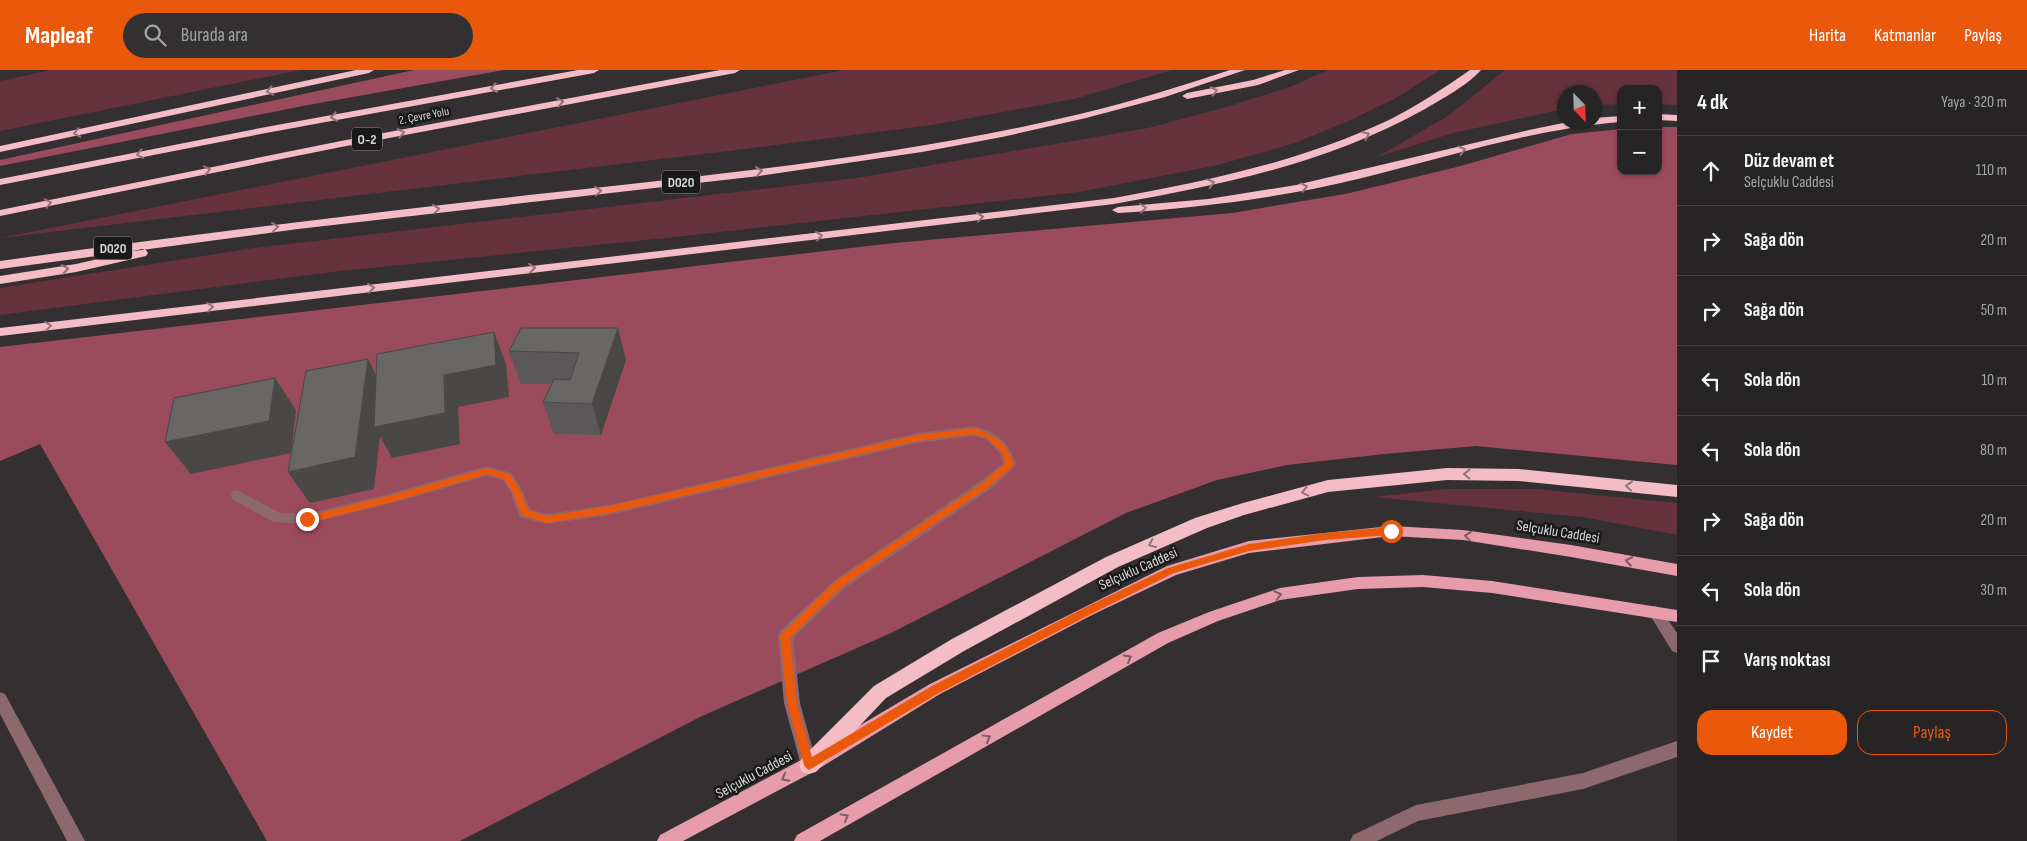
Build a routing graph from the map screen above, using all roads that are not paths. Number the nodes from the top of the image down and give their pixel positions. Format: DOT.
graph roads {
  1 [pos="369,70"];
  2 [pos="594,70"];
  3 [pos="736,70"];
  4 [pos="1240,70"];
  5 [pos="1294,70"];
  6 [pos="1476,70"];
  7 [pos="1131,105"];
  8 [pos="1662,118"];
  9 [pos="1677,118"];
  10 [pos="1617,119"];
  11 [pos="1602,120"];
  12 [pos="1557,128"];
  13 [pos="0,149"];
  14 [pos="0,182"];
  15 [pos="1024,212"];
  16 [pos="0,213"];
  17 [pos="226,233"];
  18 [pos="0,265"];
  19 [pos="0,280"];
  20 [pos="0,332"];
  21 [pos="1677,491"];
  22 [pos="237,495"];
  23 [pos="1677,570"];
  24 [pos="1655,612"];
  25 [pos="1677,616"];
  26 [pos="1677,646"];
  27 [pos="0,699"];
  28 [pos="1677,749"];
  29 [pos="809,765"];
  30 [pos="76,841"];
  31 [pos="666,841"];
  32 [pos="803,841"];
  33 [pos="1359,841"];
  1 -- 13 [label="highway, one-way"];
  2 -- 14 [label="highway, 2. Çevre Yolu / O-2, one-way"];
  16 -- 3 [label="highway, 2. Çevre Yolu / O-2, one-way"];
  4 -- 7 [label="highway"];
  7 -- 5 [label="highway, one-way"];
  15 -- 6 [label="highway, one-way"];
  17 -- 7 [label="highway, D020, one-way"];
  8 -- 9 [label="highway"];
  10 -- 11 [label="highway"];
  15 -- 12 [label="highway, one-way"];
  20 -- 15 [label="highway, one-way"];
  17 -- 18 [label="highway, D020"];
  19 -- 17 [label="highway, one-way"];
  21 -- 29 [label="highway, one-way"];
  22 -- 29 [label="lane"];
  23 -- 29 [label="main road, Selçuklu Caddesi, one-way"];
  24 -- 25 [label="main road"];
  24 -- 26 [label="lane"];
  32 -- 24 [label="main road, one-way"];
  27 -- 30 [label="lane"];
  28 -- 33 [label="lane"];
  29 -- 31 [label="main road, Selçuklu Caddesi, one-way"];
}
